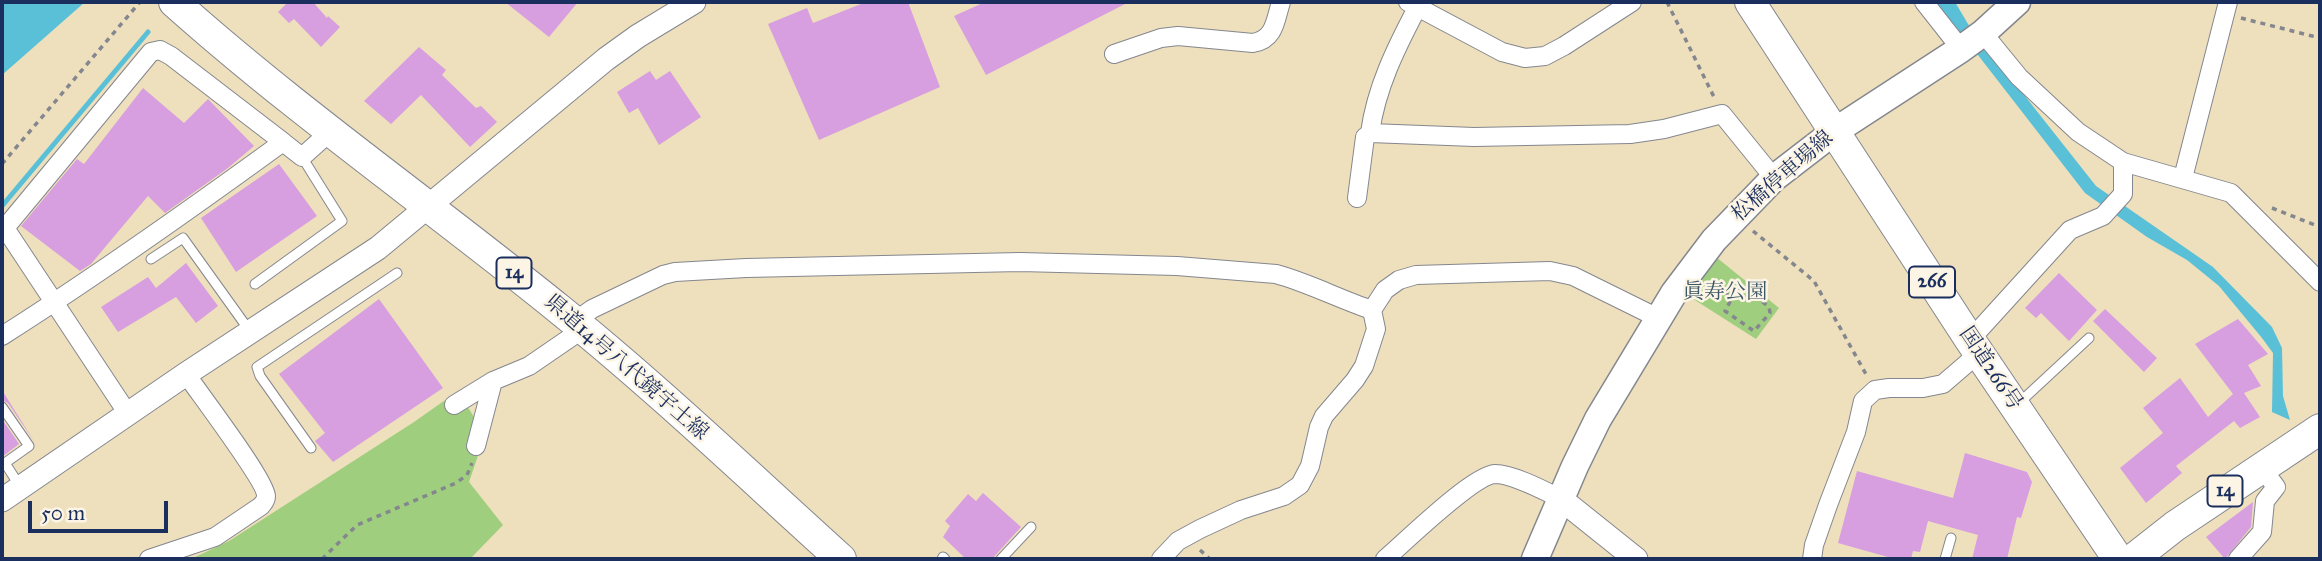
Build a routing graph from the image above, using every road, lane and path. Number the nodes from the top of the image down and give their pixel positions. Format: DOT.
graph roads {
  1 [pos="140,2"];
  2 [pos="174,2"];
  3 [pos="694,2"];
  4 [pos="1280,2"];
  5 [pos="1632,2"];
  6 [pos="1667,2"];
  7 [pos="1750,2"];
  8 [pos="1924,2"];
  9 [pos="2017,2"];
  10 [pos="1412,5"];
  11 [pos="2226,8"];
  12 [pos="2320,38"];
  13 [pos="1972,40"];
  14 [pos="1114,54"];
  15 [pos="1723,114"];
  16 [pos="331,131"];
  17 [pos="1835,131"];
  18 [pos="1370,133"];
  19 [pos="283,142"];
  20 [pos="302,157"];
  21 [pos="2123,162"];
  22 [pos="2,164"];
  23 [pos="1774,178"];
  24 [pos="2183,178"];
  25 [pos="1357,198"];
  26 [pos="429,205"];
  27 [pos="1735,216"];
  28 [pos="150,258"];
  29 [pos="397,273"];
  30 [pos="2320,282"];
  31 [pos="256,284"];
  32 [pos="1724,292"];
  33 [pos="1732,298"];
  34 [pos="54,303"];
  35 [pos="1372,310"];
  36 [pos="1658,318"];
  37 [pos="578,325"];
  38 [pos="250,332"];
  39 [pos="2,336"];
  40 [pos="2089,338"];
  41 [pos="1975,347"];
  42 [pos="186,374"];
  43 [pos="493,382"];
  44 [pos="1875,390"];
  45 [pos="454,405"];
  46 [pos="2,407"];
  47 [pos="2015,407"];
  48 [pos="128,414"];
  49 [pos="2320,429"];
  50 [pos="476,446"];
  51 [pos="311,448"];
  52 [pos="2262,468"];
  53 [pos="11,493"];
  54 [pos="1561,499"];
  55 [pos="1031,527"];
  56 [pos="1951,538"];
  57 [pos="149,559"];
  58 [pos="322,559"];
  59 [pos="841,559"];
  60 [pos="1000,559"];
  61 [pos="1161,559"];
  62 [pos="1385,559"];
  63 [pos="1535,559"];
  64 [pos="1636,559"];
  65 [pos="1812,559"];
  66 [pos="1945,559"];
  67 [pos="2118,559"];
  68 [pos="2133,559"];
  69 [pos="2238,559"];
  1 -- 22 [label="path"];
  2 -- 16 [label="main road, 県道14号八代鏡宇土線 / 14"];
  3 -- 26 [label="street"];
  4 -- 14 [label="street"];
  5 -- 10 [label="street"];
  6 -- 15 [label="path"];
  7 -- 17 [label="main road, 国道266号 / 266"];
  8 -- 13 [label="street"];
  9 -- 13 [label="main road, 松橋停車場線"];
  10 -- 18 [label="street"];
  11 -- 12 [label="path"];
  11 -- 24 [label="street"];
  13 -- 17 [label="main road, 松橋停車場線"];
  13 -- 21 [label="street"];
  15 -- 18 [label="street"];
  15 -- 23 [label="street"];
  16 -- 20 [label="street"];
  16 -- 26 [label="main road, 県道14号八代鏡宇土線 / 14"];
  17 -- 23 [label="main road, 松橋停車場線"];
  17 -- 41 [label="main road, 国道266号 / 266"];
  18 -- 25 [label="street"];
  19 -- 20 [label="street"];
  19 -- 34 [label="street"];
  19 -- 34 [label="street"];
  20 -- 31 [label="lane"];
  21 -- 24 [label="street"];
  21 -- 41 [label="street"];
  23 -- 27 [label="main road, 松橋停車場線"];
  24 -- 30 [label="street"];
  26 -- 37 [label="main road, 県道14号八代鏡宇土線 / 14"];
  26 -- 38 [label="street"];
  27 -- 36 [label="main road, 松橋停車場線"];
  27 -- 44 [label="path"];
  28 -- 38 [label="lane"];
  29 -- 51 [label="lane"];
  32 -- 33 [label="path"];
  33 -- 33 [label="path"];
  34 -- 39 [label="street"];
  34 -- 48 [label="street"];
  35 -- 36 [label="street"];
  35 -- 37 [label="street"];
  35 -- 61 [label="street"];
  36 -- 54 [label="main road, 松橋停車場線"];
  37 -- 43 [label="street"];
  37 -- 59 [label="main road, 県道14号八代鏡宇土線 / 14"];
  38 -- 42 [label="street"];
  40 -- 47 [label="lane"];
  41 -- 44 [label="street"];
  41 -- 47 [label="main road, 国道266号 / 266"];
  42 -- 48 [label="street"];
  42 -- 57 [label="street"];
  43 -- 45 [label="street"];
  43 -- 50 [label="street"];
  44 -- 65 [label="street"];
  46 -- 53 [label="lane"];
  47 -- 67 [label="main road, 国道266号 / 266"];
  48 -- 53 [label="street"];
  49 -- 52 [label="main road, 14"];
  50 -- 58 [label="path"];
  52 -- 68 [label="main road, 14"];
  52 -- 69 [label="street"];
  54 -- 62 [label="street"];
  54 -- 63 [label="main road, 松橋停車場線"];
  54 -- 64 [label="street"];
  55 -- 60 [label="lane"];
  56 -- 66 [label="lane"];
}
